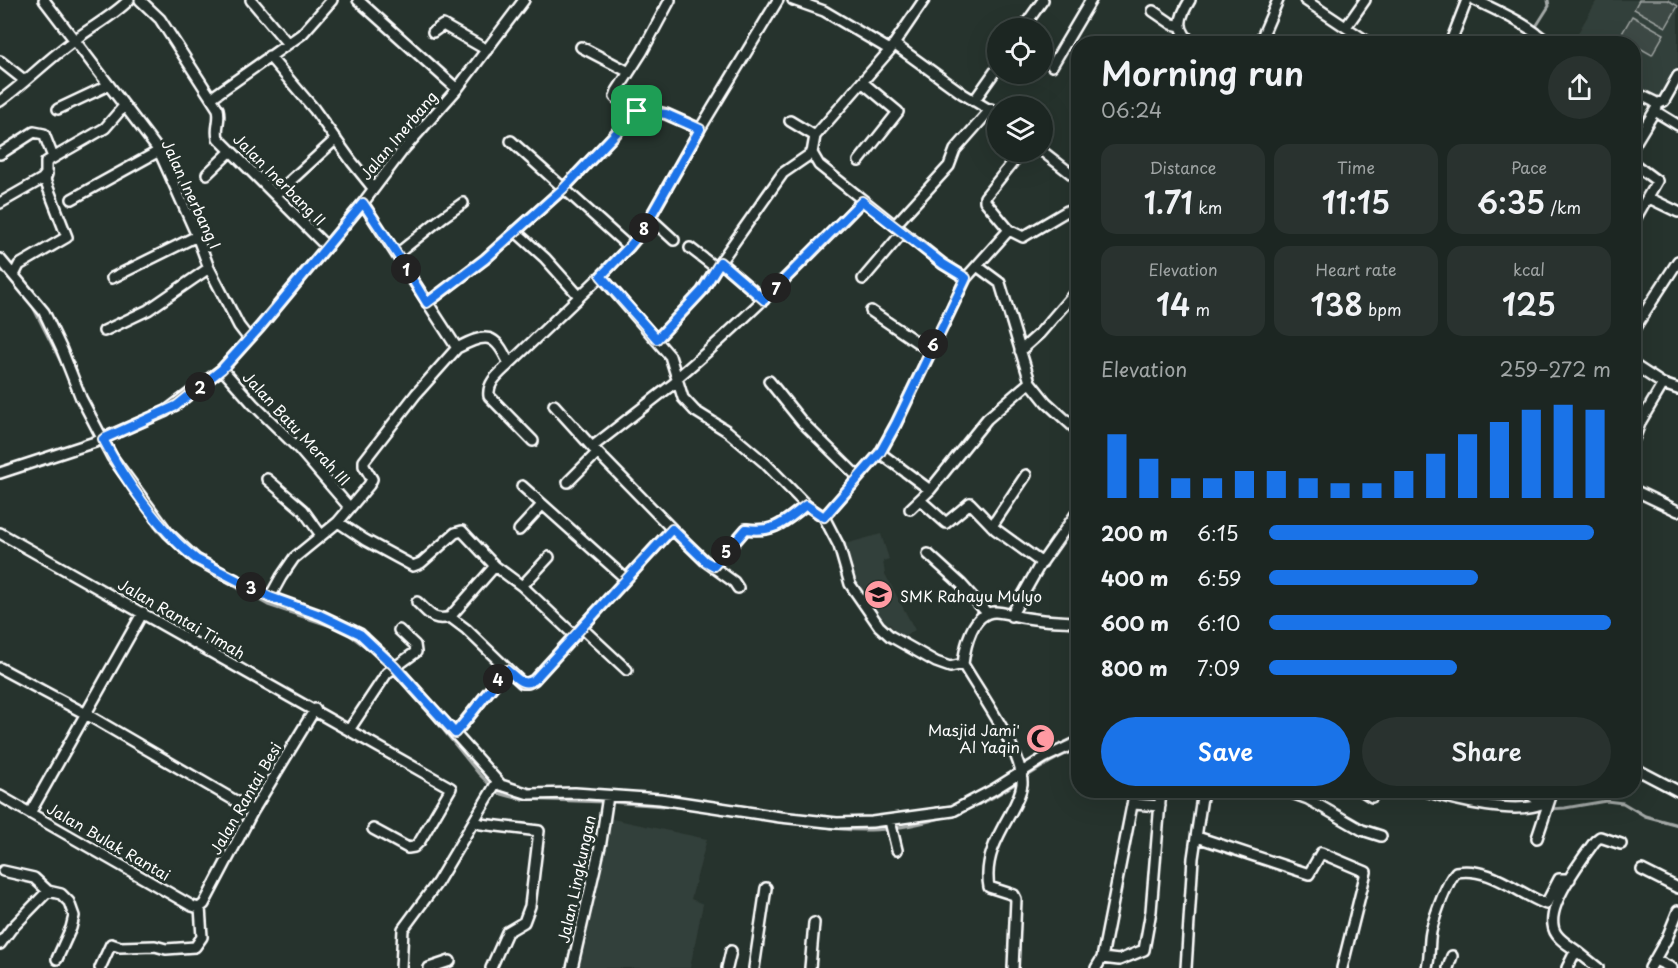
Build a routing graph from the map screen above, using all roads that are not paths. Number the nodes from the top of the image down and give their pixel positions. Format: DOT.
graph roads {
  1 [pos="44,0"];
  2 [pos="140,0"];
  3 [pos="252,0"];
  4 [pos="332,0"];
  5 [pos="357,0"];
  6 [pos="524,0"];
  7 [pos="670,0"];
  8 [pos="778,0"];
  9 [pos="793,0"];
  10 [pos="924,0"];
  11 [pos="1043,0"];
  12 [pos="1091,0"];
  13 [pos="1190,0"];
  14 [pos="1278,0"];
  15 [pos="1306,0"];
  16 [pos="1365,0"];
  17 [pos="1467,0"];
  18 [pos="1475,0"];
  19 [pos="123,2"];
  20 [pos="1153,10"];
  21 [pos="1030,18"];
  22 [pos="1181,26"];
  23 [pos="1346,27"];
  24 [pos="433,32"];
  25 [pos="1186,36"];
  26 [pos="1262,36"];
  27 [pos="1359,36"];
  28 [pos="1453,36"];
  29 [pos="1539,36"];
  30 [pos="75,40"];
  31 [pos="288,44"];
  32 [pos="581,47"];
  33 [pos="892,47"];
  34 [pos="487,50"];
  35 [pos="269,56"];
  36 [pos="0,61"];
  37 [pos="1053,64"];
  38 [pos="629,72"];
  39 [pos="1677,79"];
  40 [pos="24,80"];
  41 [pos="862,82"];
  42 [pos="987,83"];
  43 [pos="109,85"];
  44 [pos="457,89"];
  45 [pos="1641,97"];
  46 [pos="211,98"];
  47 [pos="0,101"];
  48 [pos="974,101"];
  49 [pos="124,106"];
  50 [pos="987,108"];
  51 [pos="1656,108"];
  52 [pos="58,109"];
  53 [pos="637,111"];
  54 [pos="987,119"];
  55 [pos="790,121"];
  56 [pos="1678,125"];
  57 [pos="700,129"];
  58 [pos="1641,133"];
  59 [pos="815,136"];
  60 [pos="336,139"];
  61 [pos="511,141"];
  62 [pos="231,151"];
  63 [pos="159,152"];
  64 [pos="812,153"];
  65 [pos="0,154"];
  66 [pos="53,157"];
  67 [pos="1053,160"];
  68 [pos="859,161"];
  69 [pos="1013,162"];
  70 [pos="1641,169"];
  71 [pos="46,174"];
  72 [pos="207,174"];
  73 [pos="1071,174"];
  74 [pos="373,188"];
  75 [pos="564,188"];
  76 [pos="275,195"];
  77 [pos="1649,198"];
  78 [pos="72,200"];
  79 [pos="862,201"];
  80 [pos="0,203"];
  81 [pos="363,203"];
  82 [pos="463,203"];
  83 [pos="1641,210"];
  84 [pos="1067,211"];
  85 [pos="1678,212"];
  86 [pos="650,218"];
  87 [pos="895,225"];
  88 [pos="1009,230"];
  89 [pos="515,231"];
  90 [pos="903,232"];
  91 [pos="197,236"];
  92 [pos="674,240"];
  93 [pos="327,247"];
  94 [pos="629,247"];
  95 [pos="690,248"];
  96 [pos="397,254"];
  97 [pos="0,259"];
  98 [pos="1678,261"];
  99 [pos="718,265"];
  100 [pos="977,266"];
  101 [pos="209,268"];
  102 [pos="14,275"];
  103 [pos="601,276"];
  104 [pos="966,278"];
  105 [pos="112,279"];
  106 [pos="863,279"];
  107 [pos="579,296"];
  108 [pos="1071,297"];
  109 [pos="764,300"];
  110 [pos="427,303"];
  111 [pos="871,311"];
  112 [pos="1641,318"];
  113 [pos="104,331"];
  114 [pos="249,339"];
  115 [pos="657,339"];
  116 [pos="457,348"];
  117 [pos="930,351"];
  118 [pos="1020,351"];
  119 [pos="509,364"];
  120 [pos="222,369"];
  121 [pos="1641,370"];
  122 [pos="678,379"];
  123 [pos="769,381"];
  124 [pos="1030,382"];
  125 [pos="1663,384"];
  126 [pos="1678,389"];
  127 [pos="554,405"];
  128 [pos="1641,421"];
  129 [pos="1071,425"];
  130 [pos="99,441"];
  131 [pos="533,441"];
  132 [pos="595,450"];
  133 [pos="880,453"];
  134 [pos="1,475"];
  135 [pos="1026,475"];
  136 [pos="858,477"];
  137 [pos="267,479"];
  138 [pos="568,482"];
  139 [pos="522,486"];
  140 [pos="930,490"];
  141 [pos="1641,493"];
  142 [pos="920,500"];
  143 [pos="542,505"];
  144 [pos="806,505"];
  145 [pos="350,508"];
  146 [pos="910,509"];
  147 [pos="1678,511"];
  148 [pos="824,517"];
  149 [pos="1071,521"];
  150 [pos="338,522"];
  151 [pos="992,526"];
  152 [pos="672,529"];
  153 [pos="519,530"];
  154 [pos="0,533"];
  155 [pos="321,535"];
  156 [pos="928,554"];
  157 [pos="549,557"];
  158 [pos="1042,563"];
  159 [pos="495,566"];
  160 [pos="714,566"];
  161 [pos="626,579"];
  162 [pos="522,586"];
  163 [pos="738,588"];
  164 [pos="270,597"];
  165 [pos="417,602"];
  166 [pos="143,612"];
  167 [pos="987,613"];
  168 [pos="1011,616"];
  169 [pos="450,617"];
  170 [pos="1071,621"];
  171 [pos="399,630"];
  172 [pos="579,632"];
  173 [pos="963,664"];
  174 [pos="0,668"];
  175 [pos="391,669"];
  176 [pos="507,670"];
  177 [pos="627,670"];
  178 [pos="315,709"];
  179 [pos="86,714"];
  180 [pos="349,730"];
  181 [pos="455,733"];
  182 [pos="1071,745"];
  183 [pos="1641,772"];
  184 [pos="1021,773"];
  185 [pos="496,782"];
  186 [pos="1678,791"];
  187 [pos="0,796"];
  188 [pos="1134,798"];
  189 [pos="1160,798"];
  190 [pos="1202,798"];
  191 [pos="1305,798"];
  192 [pos="1448,798"];
  193 [pos="1549,798"];
  194 [pos="608,800"];
  195 [pos="1134,804"];
  196 [pos="1160,806"];
  197 [pos="253,810"];
  198 [pos="30,813"];
  199 [pos="474,821"];
  200 [pos="892,826"];
  201 [pos="373,829"];
  202 [pos="1381,836"];
  203 [pos="1197,837"];
  204 [pos="1537,838"];
  205 [pos="1621,844"];
  206 [pos="897,850"];
  207 [pos="1642,870"];
  208 [pos="3,871"];
  209 [pos="1570,879"];
  210 [pos="766,888"];
  211 [pos="1678,888"];
  212 [pos="48,891"];
  213 [pos="202,906"];
  214 [pos="1677,916"];
  215 [pos="814,923"];
  216 [pos="0,944"];
  217 [pos="731,951"];
  218 [pos="1578,952"];
  219 [pos="1452,956"];
  220 [pos="1102,958"];
  221 [pos="57,959"];
  222 [pos="450,961"];
  223 [pos="1653,964"];
  224 [pos="100,968"];
  225 [pos="401,968"];
  226 [pos="429,968"];
  227 [pos="491,968"];
  228 [pos="572,968"];
  229 [pos="727,968"];
  230 [pos="754,968"];
  231 [pos="810,968"];
  232 [pos="1013,968"];
  233 [pos="1096,968"];
  234 [pos="1186,968"];
  235 [pos="1342,968"];
  236 [pos="1427,968"];
  237 [pos="1448,968"];
  238 [pos="1567,968"];
  239 [pos="1598,968"];
  240 [pos="1672,968"];
  1 -- 30 [label="street, Jalan Inerbang I"];
  2 -- 46 [label="street, Jalan Inerbang II"];
  3 -- 31 [label="street"];
  4 -- 31 [label="street"];
  5 -- 44 [label="street"];
  6 -- 34 [label="street, Jalan Inerbang"];
  7 -- 38 [label="street"];
  8 -- 57 [label="street"];
  9 -- 33 [label="street"];
  10 -- 33 [label="street"];
  11 -- 21 [label="street"];
  12 -- 37 [label="street"];
  13 -- 22 [label="street"];
  14 -- 26 [label="street"];
  15 -- 23 [label="street"];
  16 -- 23 [label="street"];
  17 -- 28 [label="street"];
  18 -- 29 [label="street"];
  19 -- 30 [label="street"];
  20 -- 22 [label="street"];
  22 -- 25 [label="street"];
  23 -- 27 [label="street"];
  24 -- 34 [label="street"];
  30 -- 40 [label="street"];
  30 -- 43 [label="street, Jalan Inerbang I"];
  31 -- 35 [label="street"];
  32 -- 38 [label="street"];
  33 -- 41 [label="street"];
  33 -- 48 [label="street"];
  34 -- 44 [label="street, Jalan Inerbang"];
  35 -- 46 [label="street"];
  35 -- 60 [label="street"];
  36 -- 40 [label="street"];
  38 -- 53 [label="street"];
  39 -- 51 [label="street"];
  40 -- 47 [label="street"];
  41 -- 59 [label="street"];
  41 -- 68 [label="street"];
  42 -- 48 [label="street"];
  43 -- 49 [label="street, Jalan Inerbang I"];
  43 -- 52 [label="street"];
  44 -- 74 [label="street, Jalan Inerbang"];
  45 -- 51 [label="street"];
  46 -- 62 [label="street, Jalan Inerbang II"];
  48 -- 50 [label="street"];
  49 -- 63 [label="street, Jalan Inerbang I"];
  49 -- 66 [label="street"];
  51 -- 56 [label="street"];
  51 -- 58 [label="street"];
  53 -- 57 [label="street"];
  53 -- 75 [label="street"];
  54 -- 87 [label="street"];
  55 -- 59 [label="street"];
  57 -- 86 [label="street"];
  59 -- 64 [label="street"];
  60 -- 74 [label="street"];
  60 -- 76 [label="street"];
  61 -- 75 [label="street"];
  62 -- 72 [label="street"];
  62 -- 76 [label="street, Jalan Inerbang II"];
  63 -- 78 [label="street"];
  63 -- 91 [label="street, Jalan Inerbang I"];
  64 -- 79 [label="street"];
  64 -- 99 [label="street"];
  65 -- 66 [label="street"];
  66 -- 71 [label="street"];
  67 -- 73 [label="street"];
  69 -- 88 [label="street"];
  70 -- 77 [label="street"];
  71 -- 80 [label="street"];
  71 -- 102 [label="street"];
  74 -- 81 [label="street, Jalan Inerbang"];
  75 -- 89 [label="street"];
  75 -- 94 [label="street"];
  76 -- 93 [label="street, Jalan Inerbang II"];
  77 -- 83 [label="street"];
  77 -- 85 [label="street"];
  79 -- 87 [label="street"];
  79 -- 109 [label="street"];
  81 -- 93 [label="street, Jalan Inerbang"];
  81 -- 96 [label="street"];
  82 -- 96 [label="street"];
  84 -- 88 [label="street"];
  86 -- 92 [label="street"];
  86 -- 94 [label="street"];
  87 -- 90 [label="street"];
  88 -- 100 [label="street"];
  89 -- 107 [label="street"];
  89 -- 110 [label="street"];
  90 -- 104 [label="street"];
  90 -- 106 [label="street"];
  91 -- 101 [label="street, Jalan Inerbang I"];
  91 -- 105 [label="street"];
  93 -- 114 [label="street, Jalan Inerbang"];
  94 -- 103 [label="street"];
  95 -- 99 [label="street"];
  96 -- 110 [label="street"];
  97 -- 102 [label="street"];
  98 -- 112 [label="street"];
  99 -- 109 [label="street"];
  99 -- 115 [label="street"];
  100 -- 104 [label="street"];
  100 -- 118 [label="street"];
  101 -- 113 [label="street"];
  101 -- 114 [label="street, Jalan Inerbang I"];
  102 -- 130 [label="street"];
  103 -- 107 [label="street"];
  103 -- 115 [label="street"];
  104 -- 117 [label="street"];
  107 -- 119 [label="street"];
  108 -- 118 [label="street"];
  109 -- 122 [label="street"];
  110 -- 116 [label="street"];
  111 -- 117 [label="street"];
  114 -- 120 [label="street, Jalan Inerbang"];
  115 -- 122 [label="street"];
  116 -- 119 [label="street"];
  116 -- 145 [label="street"];
  117 -- 133 [label="street"];
  118 -- 124 [label="street"];
  119 -- 131 [label="street"];
  120 -- 130 [label="street, Jalan Inerbang"];
  120 -- 145 [label="street, Jalan Batu Merah III"];
  121 -- 125 [label="street"];
  122 -- 132 [label="street"];
  122 -- 144 [label="street"];
  123 -- 136 [label="street"];
  124 -- 129 [label="street"];
  124 -- 140 [label="street"];
  125 -- 126 [label="street"];
  125 -- 128 [label="street"];
  127 -- 132 [label="street"];
  130 -- 134 [label="street, Jalan Inerbang"];
  130 -- 164 [label="street"];
  132 -- 138 [label="street"];
  132 -- 152 [label="street"];
  133 -- 136 [label="street"];
  133 -- 140 [label="street"];
  135 -- 151 [label="street"];
  136 -- 148 [label="street"];
  137 -- 155 [label="street"];
  139 -- 143 [label="street"];
  140 -- 142 [label="street"];
  141 -- 147 [label="street"];
  142 -- 146 [label="street"];
  142 -- 151 [label="street"];
  143 -- 153 [label="street"];
  143 -- 161 [label="street"];
  144 -- 148 [label="street"];
  144 -- 160 [label="street"];
  145 -- 150 [label="street"];
  148 -- 173 [label="street"];
  149 -- 158 [label="street"];
  150 -- 155 [label="street"];
  150 -- 159 [label="street"];
  151 -- 158 [label="street"];
  152 -- 160 [label="street"];
  152 -- 161 [label="street"];
  154 -- 166 [label="street, Jalan Rantai Timah"];
  155 -- 164 [label="street"];
  156 -- 167 [label="street"];
  157 -- 162 [label="street"];
  158 -- 168 [label="street"];
  159 -- 162 [label="street"];
  159 -- 169 [label="street"];
  160 -- 163 [label="street"];
  161 -- 172 [label="street"];
  162 -- 172 [label="street"];
  164 -- 175 [label="street"];
  165 -- 169 [label="street"];
  166 -- 178 [label="street, Jalan Rantai Timah"];
  166 -- 179 [label="street"];
  167 -- 168 [label="street"];
  167 -- 173 [label="street"];
  168 -- 170 [label="street"];
  169 -- 176 [label="street"];
  171 -- 175 [label="street"];
  172 -- 176 [label="street"];
  172 -- 177 [label="street"];
  173 -- 184 [label="street"];
  174 -- 179 [label="street"];
  175 -- 180 [label="street"];
  175 -- 181 [label="street"];
  176 -- 181 [label="street"];
  178 -- 180 [label="street, Jalan Rantai Timah"];
  178 -- 197 [label="street, Jalan Rantai Besi"];
  179 -- 197 [label="street"];
  179 -- 198 [label="street"];
  180 -- 201 [label="street, Jalan Rantai Timah"];
  181 -- 185 [label="street"];
  182 -- 184 [label="street"];
  183 -- 186 [label="street"];
  184 -- 200 [label="street"];
  184 -- 232 [label="street"];
  185 -- 194 [label="street"];
  185 -- 199 [label="street"];
  187 -- 198 [label="street, Jalan Bulak Rantai"];
  188 -- 195 [label="street"];
  189 -- 196 [label="street"];
  190 -- 203 [label="street"];
  191 -- 202 [label="street"];
  192 -- 193 [label="street"];
  193 -- 204 [label="street"];
  194 -- 200 [label="street"];
  194 -- 228 [label="street, Jalan Lingkungan"];
  195 -- 196 [label="street"];
  195 -- 220 [label="street"];
  196 -- 220 [label="street"];
  197 -- 213 [label="street, Jalan Rantai Besi"];
  198 -- 213 [label="street, Jalan Bulak Rantai"];
  199 -- 225 [label="street"];
  199 -- 227 [label="street"];
  200 -- 206 [label="street"];
  203 -- 234 [label="street"];
  203 -- 235 [label="street"];
  205 -- 209 [label="street"];
  207 -- 211 [label="street"];
  208 -- 212 [label="street"];
  209 -- 218 [label="street"];
  209 -- 236 [label="street"];
  210 -- 230 [label="street"];
  212 -- 216 [label="street"];
  212 -- 221 [label="street"];
  213 -- 224 [label="street"];
  214 -- 223 [label="street"];
  215 -- 231 [label="street"];
  217 -- 229 [label="street"];
  218 -- 238 [label="street"];
  218 -- 239 [label="street"];
  219 -- 237 [label="street"];
  220 -- 233 [label="street"];
  222 -- 226 [label="street"];
  223 -- 240 [label="street"];
}
